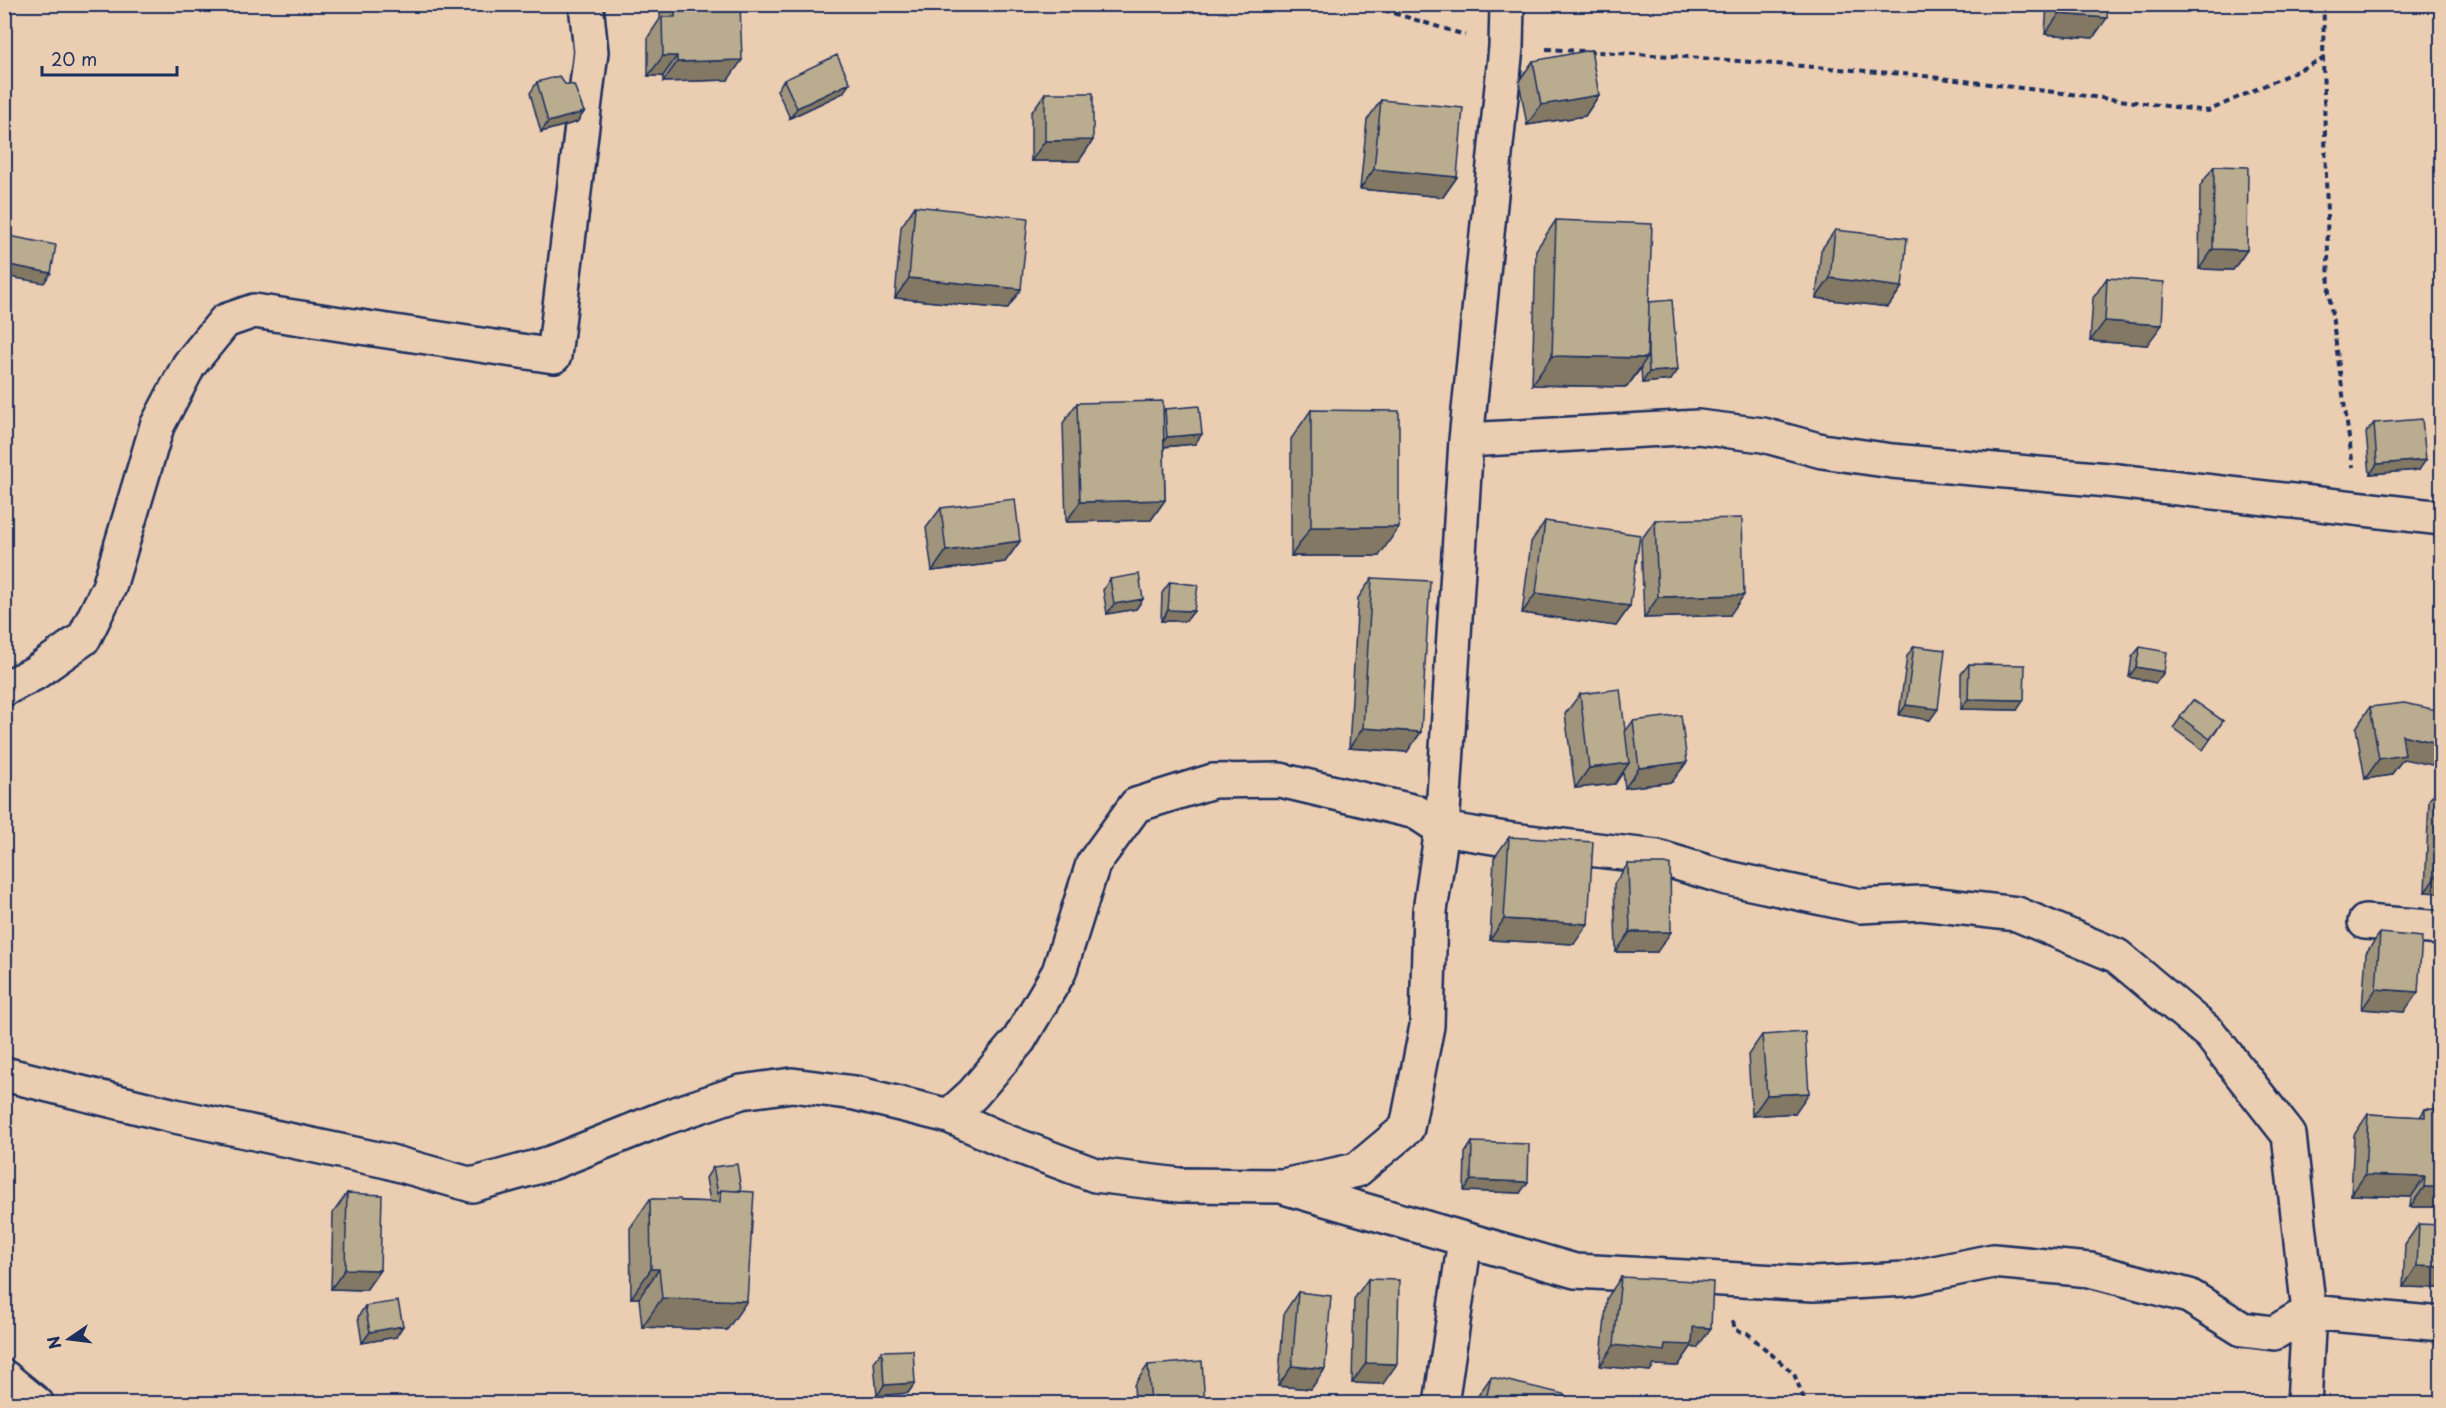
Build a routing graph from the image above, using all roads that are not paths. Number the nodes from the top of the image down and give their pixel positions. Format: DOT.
graph roads {
  1 [pos="586,4"];
  2 [pos="1508,4"];
  3 [pos="1467,440"];
  4 [pos="2442,518"];
  5 [pos="4,689"];
  6 [pos="1442,829"];
  7 [pos="2364,922"];
  8 [pos="2442,928"];
  9 [pos="4,1074"];
  10 [pos="949,1116"];
  11 [pos="1283,1186"];
  12 [pos="1465,1240"];
  13 [pos="2309,1312"];
  14 [pos="2442,1324"];
  15 [pos="4,1377"];
  16 [pos="37,1404"];
  17 [pos="1441,1404"];
  18 [pos="2304,1404"];
  1 -- 5 [label="street"];
  2 -- 3 [label="street"];
  3 -- 4 [label="street"];
  3 -- 6 [label="street"];
  6 -- 10 [label="street"];
  6 -- 11 [label="street"];
  6 -- 13 [label="street"];
  7 -- 8 [label="street"];
  9 -- 10 [label="street"];
  10 -- 11 [label="street"];
  11 -- 12 [label="street"];
  12 -- 13 [label="street"];
  12 -- 17 [label="street"];
  13 -- 14 [label="street"];
  13 -- 18 [label="street"];
  15 -- 16 [label="street"];
}
